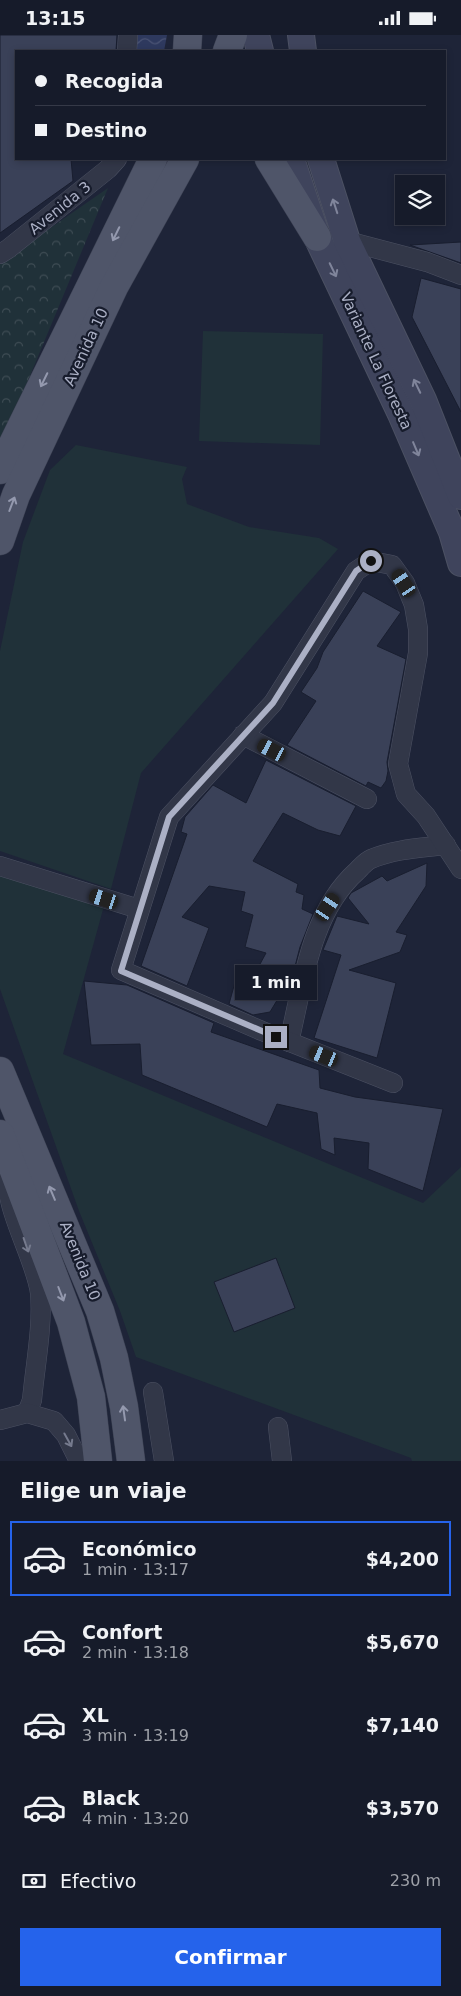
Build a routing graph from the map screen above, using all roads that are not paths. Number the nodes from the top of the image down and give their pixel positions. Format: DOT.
graph roads {
  1 [pos="128,35"];
  2 [pos="188,35"];
  3 [pos="233,35"];
  4 [pos="256,35"];
  5 [pos="301,35"];
  6 [pos="127,50"];
  7 [pos="187,50"];
  8 [pos="227,50"];
  9 [pos="260,50"];
  10 [pos="303,50"];
  11 [pos="116,160"];
  12 [pos="152,160"];
  13 [pos="184,160"];
  14 [pos="270,160"];
  15 [pos="291,160"];
  16 [pos="321,160"];
  17 [pos="316,237"];
  18 [pos="347,241"];
  19 [pos="0,254"];
  20 [pos="461,275"];
  21 [pos="11,466"];
  22 [pos="461,496"];
  23 [pos="0,541"];
  24 [pos="461,563"];
  25 [pos="243,735"];
  26 [pos="367,799"];
  27 [pos="446,845"];
  28 [pos="0,866"];
  29 [pos="461,869"];
  30 [pos="139,909"];
  31 [pos="289,1042"];
  32 [pos="0,1071"];
  33 [pos="393,1083"];
  34 [pos="0,1135"];
  35 [pos="12,1165"];
  36 [pos="153,1392"];
  37 [pos="26,1413"];
  38 [pos="0,1419"];
  39 [pos="278,1427"];
  40 [pos="79,1461"];
  41 [pos="98,1461"];
  42 [pos="130,1461"];
  43 [pos="164,1461"];
  44 [pos="282,1461"];
  1 -- 6 [label="street"];
  2 -- 7 [label="main road"];
  3 -- 8 [label="main road"];
  4 -- 9 [label="main road"];
  5 -- 10 [label="main road"];
  11 -- 19 [label="street, Avenida 3"];
  12 -- 21 [label="main road, Avenida 10, one-way"];
  13 -- 21 [label="main road, Avenida 10"];
  14 -- 17 [label="main road"];
  15 -- 17 [label="main road, Variante La Floresta"];
  18 -- 16 [label="main road, Variante La Floresta, one-way"];
  17 -- 24 [label="main road, Variante La Floresta, one-way"];
  18 -- 20 [label="street"];
  22 -- 18 [label="main road, Variante La Floresta, one-way"];
  23 -- 21 [label="main road, Avenida 10, one-way"];
  25 -- 26 [label="street"];
  25 -- 27 [label="street"];
  25 -- 30 [label="street"];
  27 -- 29 [label="street"];
  27 -- 31 [label="street"];
  28 -- 30 [label="street"];
  30 -- 31 [label="street"];
  31 -- 33 [label="street"];
  42 -- 32 [label="main road, Avenida 10, one-way"];
  34 -- 35 [label="main road, Avenida 10"];
  35 -- 37 [label="street, one-way"];
  35 -- 41 [label="main road, Avenida 10, one-way"];
  36 -- 43 [label="street"];
  37 -- 38 [label="street"];
  37 -- 40 [label="street, one-way"];
  39 -- 44 [label="street"];
}
